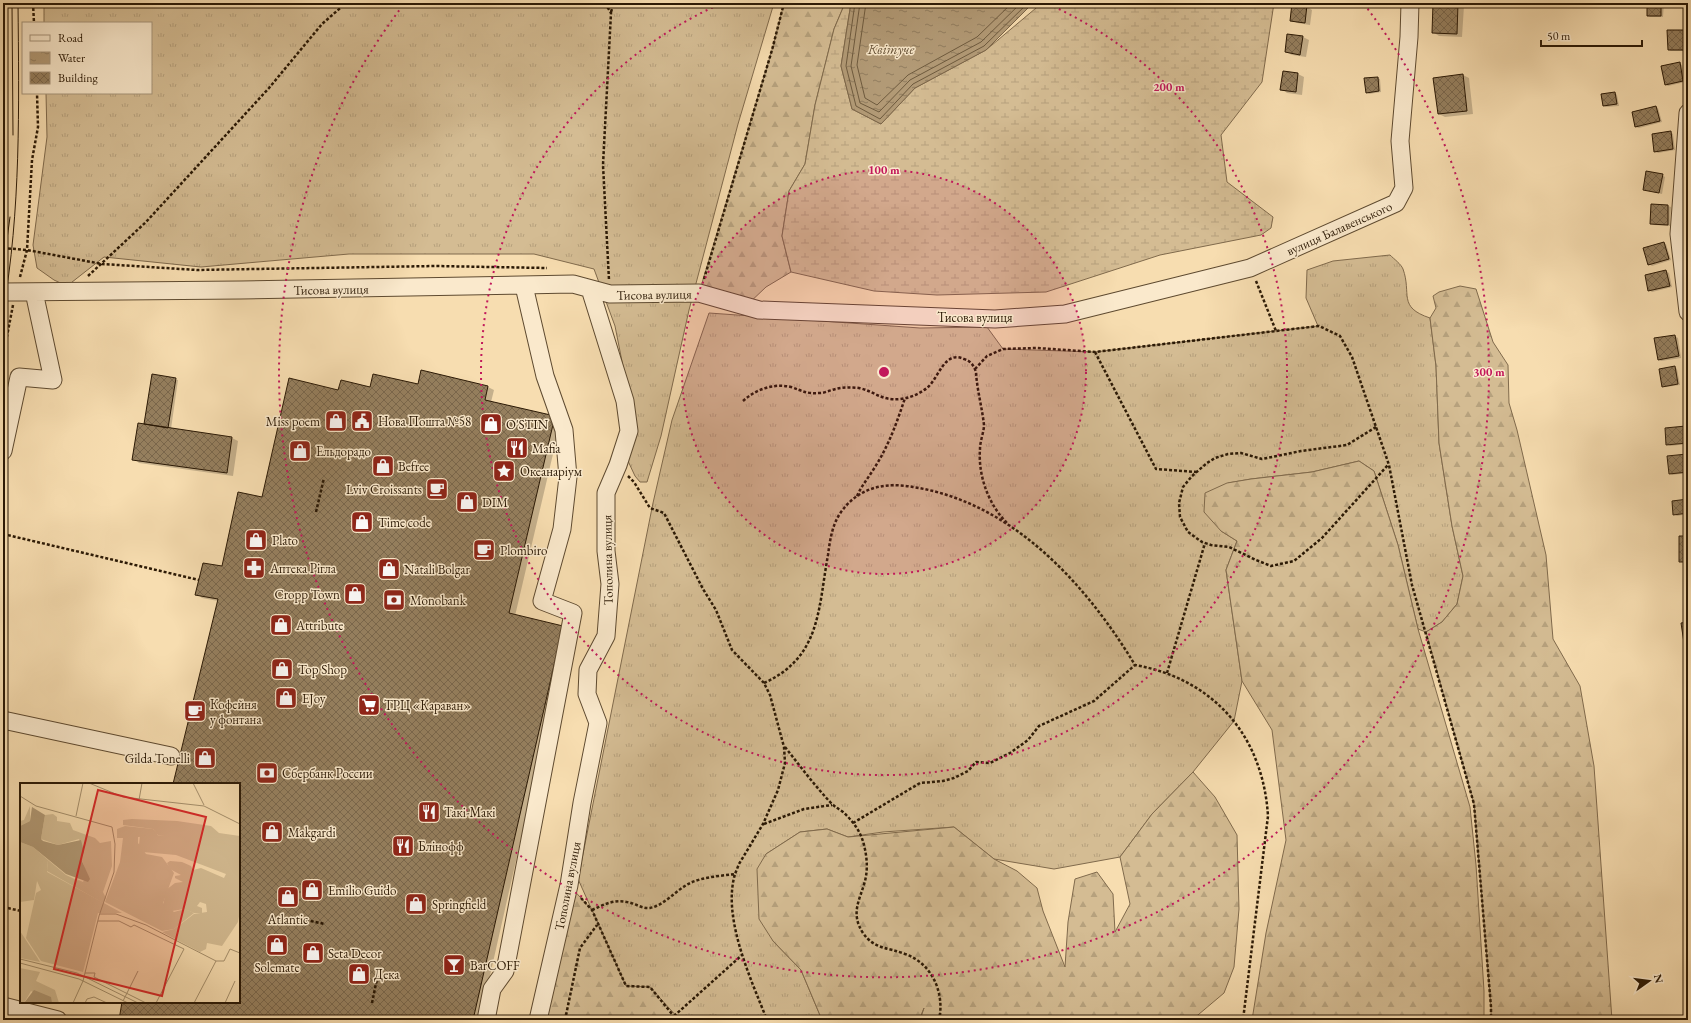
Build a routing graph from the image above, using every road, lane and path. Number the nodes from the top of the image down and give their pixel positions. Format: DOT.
graph roads {
  1 [pos="33,3"];
  2 [pos="346,3"];
  3 [pos="605,3"];
  4 [pos="614,3"];
  5 [pos="784,3"];
  6 [pos="1410,3"];
  7 [pos="611,13"];
  8 [pos="34,22"];
  9 [pos="37,94"];
  10 [pos="1688,113"];
  11 [pos="3,248"];
  12 [pos="26,250"];
  13 [pos="102,264"];
  14 [pos="550,268"];
  15 [pos="1250,268"];
  16 [pos="87,277"];
  17 [pos="524,286"];
  18 [pos="590,289"];
  19 [pos="9,292"];
  20 [pos="34,292"];
  21 [pos="610,294"];
  22 [pos="699,294"];
  23 [pos="1688,312"];
  24 [pos="1276,331"];
  25 [pos="1095,352"];
  26 [pos="3,357"];
  27 [pos="975,369"];
  28 [pos="905,398"];
  29 [pos="743,401"];
  30 [pos="1376,427"];
  31 [pos="3,451"];
  32 [pos="618,465"];
  33 [pos="1389,465"];
  34 [pos="1197,472"];
  35 [pos="324,478"];
  36 [pos="856,497"];
  37 [pos="316,512"];
  38 [pos="1010,526"];
  39 [pos="3,534"];
  40 [pos="1205,543"];
  41 [pos="199,580"];
  42 [pos="1135,665"];
  43 [pos="1167,673"];
  44 [pos="764,683"];
  45 [pos="3,720"];
  46 [pos="784,747"];
  47 [pos="171,756"];
  48 [pos="832,804"];
  49 [pos="853,823"];
  50 [pos="763,824"];
  51 [pos="735,874"];
  52 [pos="569,885"];
  53 [pos="3,907"];
  54 [pos="592,910"];
  55 [pos="20,911"];
  56 [pos="296,918"];
  57 [pos="325,924"];
  58 [pos="597,925"];
  59 [pos="742,955"];
  60 [pos="379,969"];
  61 [pos="372,1003"];
  62 [pos="3,1006"];
  63 [pos="674,1016"];
  64 [pos="58,1020"];
  65 [pos="486,1020"];
  66 [pos="538,1020"];
  67 [pos="565,1020"];
  68 [pos="677,1020"];
  69 [pos="767,1020"];
  70 [pos="939,1020"];
  71 [pos="1243,1020"];
  72 [pos="1491,1020"];
  1 -- 8 [label="path"];
  2 -- 13 [label="path"];
  3 -- 7 [label="path"];
  4 -- 7 [label="path"];
  5 -- 22 [label="path"];
  6 -- 15 [label="street, вулиця Балавенського"];
  7 -- 21 [label="path"];
  9 -- 12 [label="path"];
  10 -- 23 [label="street"];
  11 -- 12 [label="path"];
  12 -- 13 [label="path"];
  12 -- 19 [label="path"];
  13 -- 14 [label="path"];
  13 -- 16 [label="path"];
  15 -- 22 [label="street, Тисова вулиця"];
  15 -- 24 [label="path"];
  17 -- 18 [label="street, Тисова вулиця"];
  17 -- 20 [label="street, Тисова вулиця"];
  17 -- 65 [label="street"];
  18 -- 21 [label="street, Тисова вулиця"];
  18 -- 32 [label="street, Тополина вулиця"];
  19 -- 20 [label="street, Тисова вулиця"];
  19 -- 26 [label="path"];
  20 -- 31 [label="street"];
  21 -- 22 [label="street, Тисова вулиця"];
  24 -- 25 [label="path"];
  24 -- 30 [label="path"];
  25 -- 27 [label="path"];
  25 -- 34 [label="path"];
  27 -- 28 [label="path"];
  27 -- 38 [label="path"];
  28 -- 29 [label="path"];
  28 -- 36 [label="path"];
  30 -- 33 [label="path"];
  30 -- 34 [label="path"];
  32 -- 44 [label="path"];
  32 -- 52 [label="street, Тополина вулиця"];
  33 -- 40 [label="path"];
  33 -- 72 [label="path"];
  34 -- 40 [label="path"];
  35 -- 37 [label="path"];
  36 -- 38 [label="path"];
  36 -- 44 [label="path"];
  38 -- 42 [label="path"];
  39 -- 41 [label="path"];
  40 -- 43 [label="path"];
  42 -- 43 [label="path"];
  42 -- 49 [label="path"];
  43 -- 71 [label="path"];
  44 -- 46 [label="path"];
  45 -- 47 [label="street"];
  46 -- 48 [label="path"];
  46 -- 50 [label="path"];
  48 -- 49 [label="path"];
  48 -- 50 [label="path"];
  49 -- 70 [label="path"];
  50 -- 51 [label="path"];
  51 -- 54 [label="path"];
  51 -- 59 [label="path"];
  52 -- 54 [label="path"];
  52 -- 66 [label="street, Тополина вулиця"];
  53 -- 55 [label="path"];
  54 -- 58 [label="path"];
  56 -- 57 [label="path"];
  58 -- 63 [label="path"];
  58 -- 67 [label="path"];
  59 -- 63 [label="path"];
  59 -- 69 [label="path"];
  60 -- 61 [label="path"];
  62 -- 64 [label="street"];
  63 -- 68 [label="path"];
}
